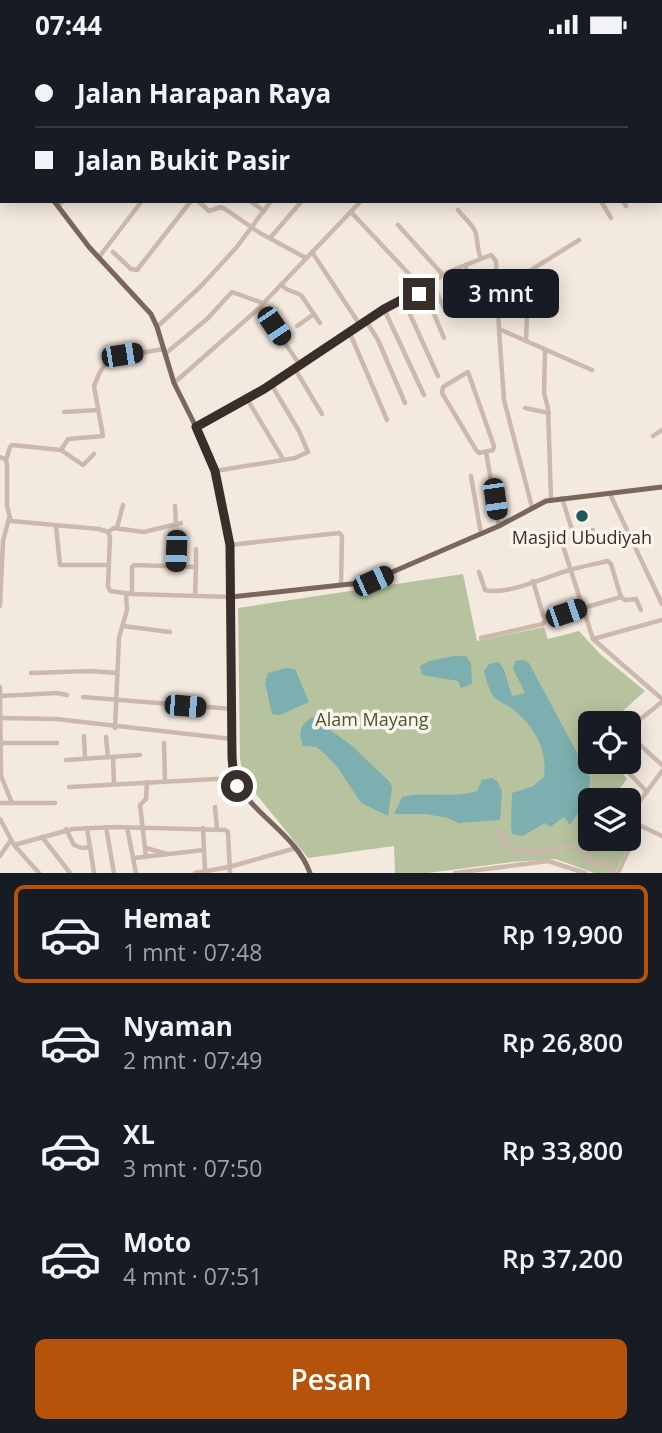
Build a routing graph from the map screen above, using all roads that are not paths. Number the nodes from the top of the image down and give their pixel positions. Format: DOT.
graph roads {
  1 [pos="140,203"];
  2 [pos="189,203"];
  3 [pos="200,203"];
  4 [pos="253,203"];
  5 [pos="270,203"];
  6 [pos="300,203"];
  7 [pos="359,203"];
  8 [pos="602,203"];
  9 [pos="56,204"];
  10 [pos="458,210"];
  11 [pos="264,211"];
  12 [pos="351,212"];
  13 [pos="611,218"];
  14 [pos="398,225"];
  15 [pos="251,227"];
  16 [pos="270,238"];
  17 [pos="579,240"];
  18 [pos="113,252"];
  19 [pos="312,252"];
  20 [pos="99,257"];
  21 [pos="306,258"];
  22 [pos="481,258"];
  23 [pos="465,266"];
  24 [pos="445,273"];
  25 [pos="496,278"];
  26 [pos="432,282"];
  27 [pos="281,284"];
  28 [pos="424,290"];
  29 [pos="478,291"];
  30 [pos="403,299"];
  31 [pos="461,299"];
  32 [pos="262,305"];
  33 [pos="384,309"];
  34 [pos="444,310"];
  35 [pos="527,313"];
  36 [pos="314,314"];
  37 [pos="366,321"];
  38 [pos="320,323"];
  39 [pos="360,324"];
  40 [pos="158,327"];
  41 [pos="297,327"];
  42 [pos="499,329"];
  43 [pos="349,331"];
  44 [pos="444,338"];
  45 [pos="526,341"];
  46 [pos="164,351"];
  47 [pos="545,351"];
  48 [pos="298,367"];
  49 [pos="592,370"];
  50 [pos="438,376"];
  51 [pos="174,383"];
  52 [pos="271,384"];
  53 [pos="424,395"];
  54 [pos="247,399"];
  55 [pos="405,403"];
  56 [pos="525,408"];
  57 [pos="98,410"];
  58 [pos="64,412"];
  59 [pos="549,413"];
  60 [pos="322,414"];
  61 [pos="387,420"];
  62 [pos="196,427"];
  63 [pos="658,433"];
  64 [pos="662,440"];
  65 [pos="61,450"];
  66 [pos="486,452"];
  67 [pos="94,454"];
  68 [pos="0,457"];
  69 [pos="284,459"];
  70 [pos="6,460"];
  71 [pos="215,471"];
  72 [pos="471,476"];
  73 [pos="662,487"];
  74 [pos="610,494"];
  75 [pos="562,498"];
  76 [pos="551,499"];
  77 [pos="123,505"];
  78 [pos="174,506"];
  79 [pos="532,507"];
  80 [pos="9,518"];
  81 [pos="55,526"];
  82 [pos="499,526"];
  83 [pos="117,528"];
  84 [pos="593,530"];
  85 [pos="108,532"];
  86 [pos="481,534"];
  87 [pos="573,535"];
  88 [pos="230,545"];
  89 [pos="196,549"];
  90 [pos="176,551"];
  91 [pos="109,565"];
  92 [pos="176,566"];
  93 [pos="196,567"];
  94 [pos="571,570"];
  95 [pos="479,572"];
  96 [pos="533,582"];
  97 [pos="341,585"];
  98 [pos="129,594"];
  99 [pos="195,596"];
  100 [pos="231,597"];
  101 [pos="621,597"];
  102 [pos="662,604"];
  103 [pos="0,606"];
  104 [pos="584,607"];
  105 [pos="641,610"];
  106 [pos="546,619"];
  107 [pos="662,620"];
  108 [pos="123,626"];
  109 [pos="170,632"];
  110 [pos="481,638"];
  111 [pos="593,639"];
  112 [pos="31,673"];
  113 [pos="117,673"];
  114 [pos="0,687"];
  115 [pos="67,695"];
  116 [pos="0,696"];
  117 [pos="83,697"];
  118 [pos="115,700"];
  119 [pos="662,700"];
  120 [pos="232,709"];
  121 [pos="1,718"];
  122 [pos="641,718"];
  123 [pos="115,727"];
  124 [pos="84,736"];
  125 [pos="106,737"];
  126 [pos="232,740"];
  127 [pos="1,743"];
  128 [pos="57,743"];
  129 [pos="164,743"];
  130 [pos="641,746"];
  131 [pos="140,755"];
  132 [pos="111,757"];
  133 [pos="85,758"];
  134 [pos="66,759"];
  135 [pos="662,765"];
  136 [pos="662,771"];
  137 [pos="629,774"];
  138 [pos="234,778"];
  139 [pos="165,781"];
  140 [pos="146,782"];
  141 [pos="114,784"];
  142 [pos="69,787"];
  143 [pos="647,792"];
  144 [pos="641,800"];
  145 [pos="0,803"];
  146 [pos="12,803"];
  147 [pos="55,803"];
  148 [pos="215,807"];
  149 [pos="0,820"];
  150 [pos="641,826"];
  151 [pos="106,827"];
  152 [pos="127,827"];
  153 [pos="87,828"];
  154 [pos="143,828"];
  155 [pos="203,828"];
  156 [pos="498,828"];
  157 [pos="66,829"];
  158 [pos="217,829"];
  159 [pos="662,836"];
  160 [pos="42,837"];
  161 [pos="13,842"];
  162 [pos="90,847"];
  163 [pos="145,848"];
  164 [pos="296,848"];
  165 [pos="204,850"];
  166 [pos="628,851"];
  167 [pos="168,854"];
  168 [pos="0,856"];
  169 [pos="146,857"];
  170 [pos="134,858"];
  171 [pos="230,870"];
  172 [pos="499,870"];
  173 [pos="205,871"];
  174 [pos="37,872"];
  175 [pos="70,873"];
  176 [pos="94,873"];
  177 [pos="114,873"];
  178 [pos="136,873"];
  179 [pos="195,873"];
  180 [pos="310,873"];
  181 [pos="455,873"];
  182 [pos="585,873"];
  183 [pos="613,873"];
  184 [pos="618,873"];
  1 -- 20 [label="street"];
  2 -- 18 [label="street"];
  3 -- 15 [label="street"];
  4 -- 11 [label="street"];
  5 -- 11 [label="street"];
  6 -- 16 [label="street"];
  7 -- 12 [label="street"];
  8 -- 13 [label="street"];
  9 -- 20 [label="main road"];
  10 -- 22 [label="street"];
  11 -- 15 [label="street"];
  12 -- 19 [label="street"];
  12 -- 28 [label="street"];
  14 -- 24 [label="street"];
  15 -- 16 [label="street"];
  15 -- 40 [label="street"];
  16 -- 21 [label="street"];
  17 -- 25 [label="street"];
  19 -- 21 [label="street"];
  19 -- 39 [label="street"];
  20 -- 40 [label="main road"];
  21 -- 27 [label="street"];
  22 -- 23 [label="street"];
  22 -- 25 [label="street"];
  23 -- 24 [label="street"];
  23 -- 29 [label="street"];
  24 -- 26 [label="street"];
  24 -- 31 [label="street"];
  25 -- 42 [label="street"];
  26 -- 28 [label="street"];
  26 -- 34 [label="street"];
  27 -- 32 [label="street"];
  27 -- 36 [label="street"];
  28 -- 30 [label="street"];
  28 -- 44 [label="street"];
  30 -- 33 [label="street"];
  30 -- 50 [label="street"];
  32 -- 46 [label="street"];
  32 -- 48 [label="street"];
  32 -- 51 [label="street"];
  33 -- 37 [label="street"];
  33 -- 53 [label="street"];
  35 -- 45 [label="street"];
  36 -- 38 [label="street"];
  36 -- 41 [label="street"];
  37 -- 39 [label="street"];
  37 -- 55 [label="street"];
  39 -- 43 [label="street"];
  40 -- 46 [label="main road"];
  42 -- 45 [label="street"];
  42 -- 79 [label="street"];
  43 -- 48 [label="street"];
  43 -- 61 [label="street"];
  45 -- 47 [label="street"];
  46 -- 51 [label="main road"];
  46 -- 57 [label="street"];
  47 -- 49 [label="street"];
  47 -- 59 [label="street"];
  48 -- 52 [label="street"];
  48 -- 60 [label="street"];
  51 -- 62 [label="main road"];
  52 -- 54 [label="street"];
  52 -- 69 [label="street"];
  54 -- 62 [label="street"];
  54 -- 69 [label="street"];
  56 -- 59 [label="street"];
  57 -- 58 [label="street"];
  57 -- 65 [label="street"];
  59 -- 76 [label="street"];
  62 -- 71 [label="main road"];
  63 -- 64 [label="street"];
  65 -- 67 [label="street"];
  65 -- 70 [label="street"];
  66 -- 66 [label="street"];
  66 -- 82 [label="street"];
  68 -- 70 [label="street"];
  69 -- 71 [label="street"];
  70 -- 80 [label="street"];
  71 -- 88 [label="main road"];
  72 -- 86 [label="street"];
  73 -- 74 [label="main road"];
  74 -- 75 [label="main road"];
  74 -- 102 [label="street"];
  75 -- 76 [label="main road"];
  75 -- 87 [label="street"];
  76 -- 79 [label="main road"];
  77 -- 83 [label="street"];
  78 -- 83 [label="street"];
  79 -- 82 [label="main road"];
  80 -- 81 [label="street"];
  80 -- 103 [label="street"];
  81 -- 85 [label="street"];
  81 -- 91 [label="street"];
  82 -- 86 [label="main road"];
  83 -- 85 [label="street"];
  84 -- 87 [label="street"];
  85 -- 91 [label="street"];
  86 -- 97 [label="main road"];
  87 -- 94 [label="street"];
  88 -- 97 [label="street"];
  88 -- 100 [label="main road"];
  89 -- 93 [label="street"];
  90 -- 92 [label="street"];
  91 -- 98 [label="street"];
  92 -- 93 [label="street"];
  92 -- 98 [label="street"];
  93 -- 99 [label="street"];
  94 -- 96 [label="street"];
  94 -- 101 [label="street"];
  94 -- 104 [label="street"];
  95 -- 96 [label="street"];
  96 -- 106 [label="street"];
  97 -- 100 [label="main road"];
  98 -- 99 [label="street"];
  98 -- 108 [label="street"];
  99 -- 100 [label="street"];
  100 -- 120 [label="main road"];
  101 -- 104 [label="street"];
  101 -- 105 [label="street"];
  104 -- 106 [label="street"];
  104 -- 111 [label="street"];
  106 -- 110 [label="street"];
  107 -- 111 [label="street"];
  108 -- 109 [label="street"];
  108 -- 113 [label="street"];
  111 -- 119 [label="street"];
  112 -- 113 [label="street"];
  113 -- 118 [label="street"];
  114 -- 116 [label="street"];
  115 -- 116 [label="street"];
  116 -- 121 [label="street"];
  117 -- 118 [label="street"];
  118 -- 120 [label="street"];
  118 -- 123 [label="street"];
  119 -- 122 [label="street"];
  120 -- 126 [label="main road"];
  121 -- 123 [label="street"];
  121 -- 127 [label="street"];
  123 -- 126 [label="street"];
  124 -- 133 [label="street"];
  125 -- 132 [label="street"];
  126 -- 138 [label="main road"];
  127 -- 128 [label="street"];
  127 -- 146 [label="street"];
  129 -- 139 [label="street"];
  130 -- 135 [label="street"];
  131 -- 132 [label="street"];
  132 -- 133 [label="street"];
  132 -- 141 [label="street"];
  133 -- 134 [label="street"];
  136 -- 143 [label="street"];
  137 -- 143 [label="street"];
  138 -- 139 [label="street"];
  138 -- 164 [label="main road"];
  139 -- 140 [label="street"];
  140 -- 141 [label="street"];
  140 -- 154 [label="street"];
  141 -- 142 [label="street"];
  143 -- 144 [label="street"];
  145 -- 146 [label="street"];
  146 -- 147 [label="street"];
  148 -- 158 [label="street"];
  149 -- 161 [label="street"];
  150 -- 159 [label="street"];
  151 -- 152 [label="street"];
  151 -- 153 [label="street"];
  151 -- 177 [label="street"];
  152 -- 154 [label="street"];
  152 -- 170 [label="street"];
  153 -- 157 [label="street"];
  153 -- 162 [label="street"];
  154 -- 155 [label="street"];
  154 -- 163 [label="street"];
  155 -- 158 [label="street"];
  155 -- 165 [label="street"];
  156 -- 183 [label="street"];
  157 -- 160 [label="street"];
  157 -- 162 [label="street"];
  158 -- 171 [label="street"];
  160 -- 161 [label="street"];
  160 -- 175 [label="street"];
  161 -- 168 [label="street"];
  161 -- 174 [label="street"];
  162 -- 176 [label="street"];
  163 -- 167 [label="street"];
  163 -- 169 [label="street"];
  164 -- 171 [label="street"];
  164 -- 180 [label="main road"];
  165 -- 167 [label="street"];
  165 -- 173 [label="street"];
  166 -- 184 [label="street"];
  167 -- 169 [label="street"];
  169 -- 170 [label="street"];
  170 -- 178 [label="street"];
  171 -- 173 [label="street"];
  172 -- 181 [label="street"];
  172 -- 182 [label="street"];
  173 -- 179 [label="street"];
}
